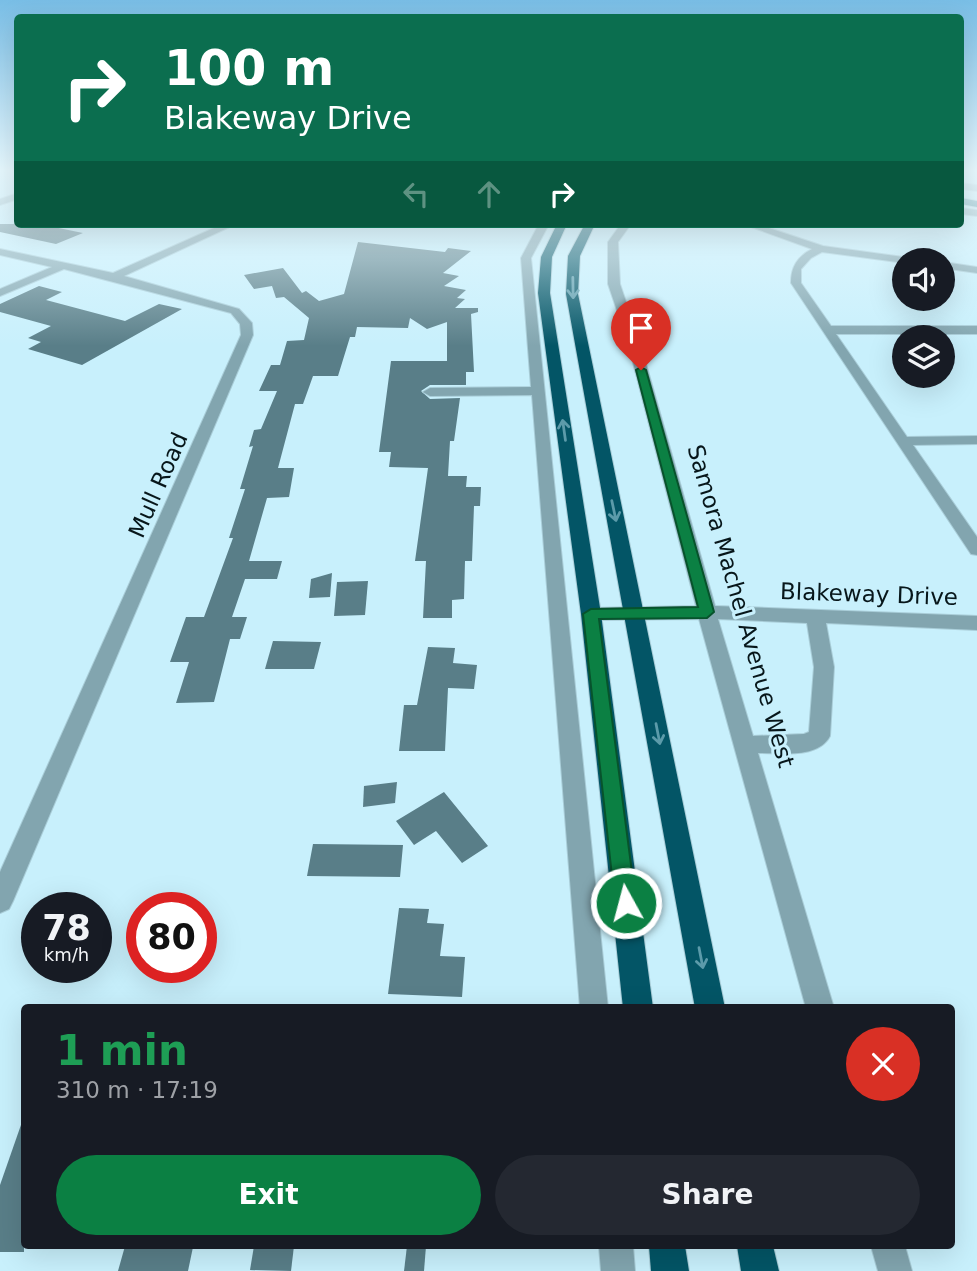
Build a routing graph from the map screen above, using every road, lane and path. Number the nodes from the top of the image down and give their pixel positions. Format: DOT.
graph roads {
  1 [pos="222,228"];
  2 [pos="542,228"];
  3 [pos="560,228"];
  4 [pos="588,228"];
  5 [pos="623,228"];
  6 [pos="759,228"];
  7 [pos="821,250"];
  8 [pos="0,252"];
  9 [pos="892,258"];
  10 [pos="60,267"];
  11 [pos="955,267"];
  12 [pos="977,270"];
  13 [pos="114,277"];
  14 [pos="0,293"];
  15 [pos="831,330"];
  16 [pos="977,330"];
  17 [pos="537,391"];
  18 [pos="430,392"];
  19 [pos="977,440"];
  20 [pos="902,441"];
  21 [pos="977,550"];
  22 [pos="707,612"];
  23 [pos="591,614"];
  24 [pos="636,615"];
  25 [pos="814,617"];
  26 [pos="977,623"];
  27 [pos="744,745"];
  28 [pos="0,901"];
  29 [pos="594,1004"];
  30 [pos="638,1004"];
  31 [pos="709,1004"];
  32 [pos="819,1004"];
  33 [pos="616,1249"];
  34 [pos="667,1249"];
  35 [pos="756,1249"];
  36 [pos="889,1249"];
  37 [pos="618,1271"];
  38 [pos="670,1271"];
  39 [pos="760,1271"];
  40 [pos="895,1271"];
  1 -- 13 [label="street"];
  2 -- 17 [label="street"];
  23 -- 3 [label="highway, one-way"];
  4 -- 24 [label="highway, one-way"];
  5 -- 22 [label="street, Samora Machel Avenue West"];
  6 -- 7 [label="street"];
  7 -- 9 [label="street"];
  7 -- 15 [label="street"];
  8 -- 10 [label="street, Mull Road"];
  10 -- 13 [label="street, Mull Road"];
  10 -- 14 [label="street"];
  11 -- 12 [label="street"];
  13 -- 28 [label="street, Mull Road"];
  15 -- 16 [label="street"];
  15 -- 20 [label="street"];
  17 -- 18 [label="street"];
  17 -- 29 [label="street"];
  19 -- 20 [label="street"];
  20 -- 21 [label="street"];
  22 -- 24 [label="street, Blakeway Drive"];
  22 -- 25 [label="street, Blakeway Drive"];
  22 -- 27 [label="street, Samora Machel Avenue West"];
  23 -- 24 [label="street, Blakeway Drive"];
  23 -- 30 [label="highway"];
  24 -- 31 [label="highway, one-way"];
  25 -- 26 [label="street, Blakeway Drive"];
  25 -- 27 [label="street"];
  27 -- 32 [label="street, Samora Machel Avenue West"];
  33 -- 37 [label="street"];
  34 -- 38 [label="highway"];
  35 -- 39 [label="highway"];
  36 -- 40 [label="street"];
}
